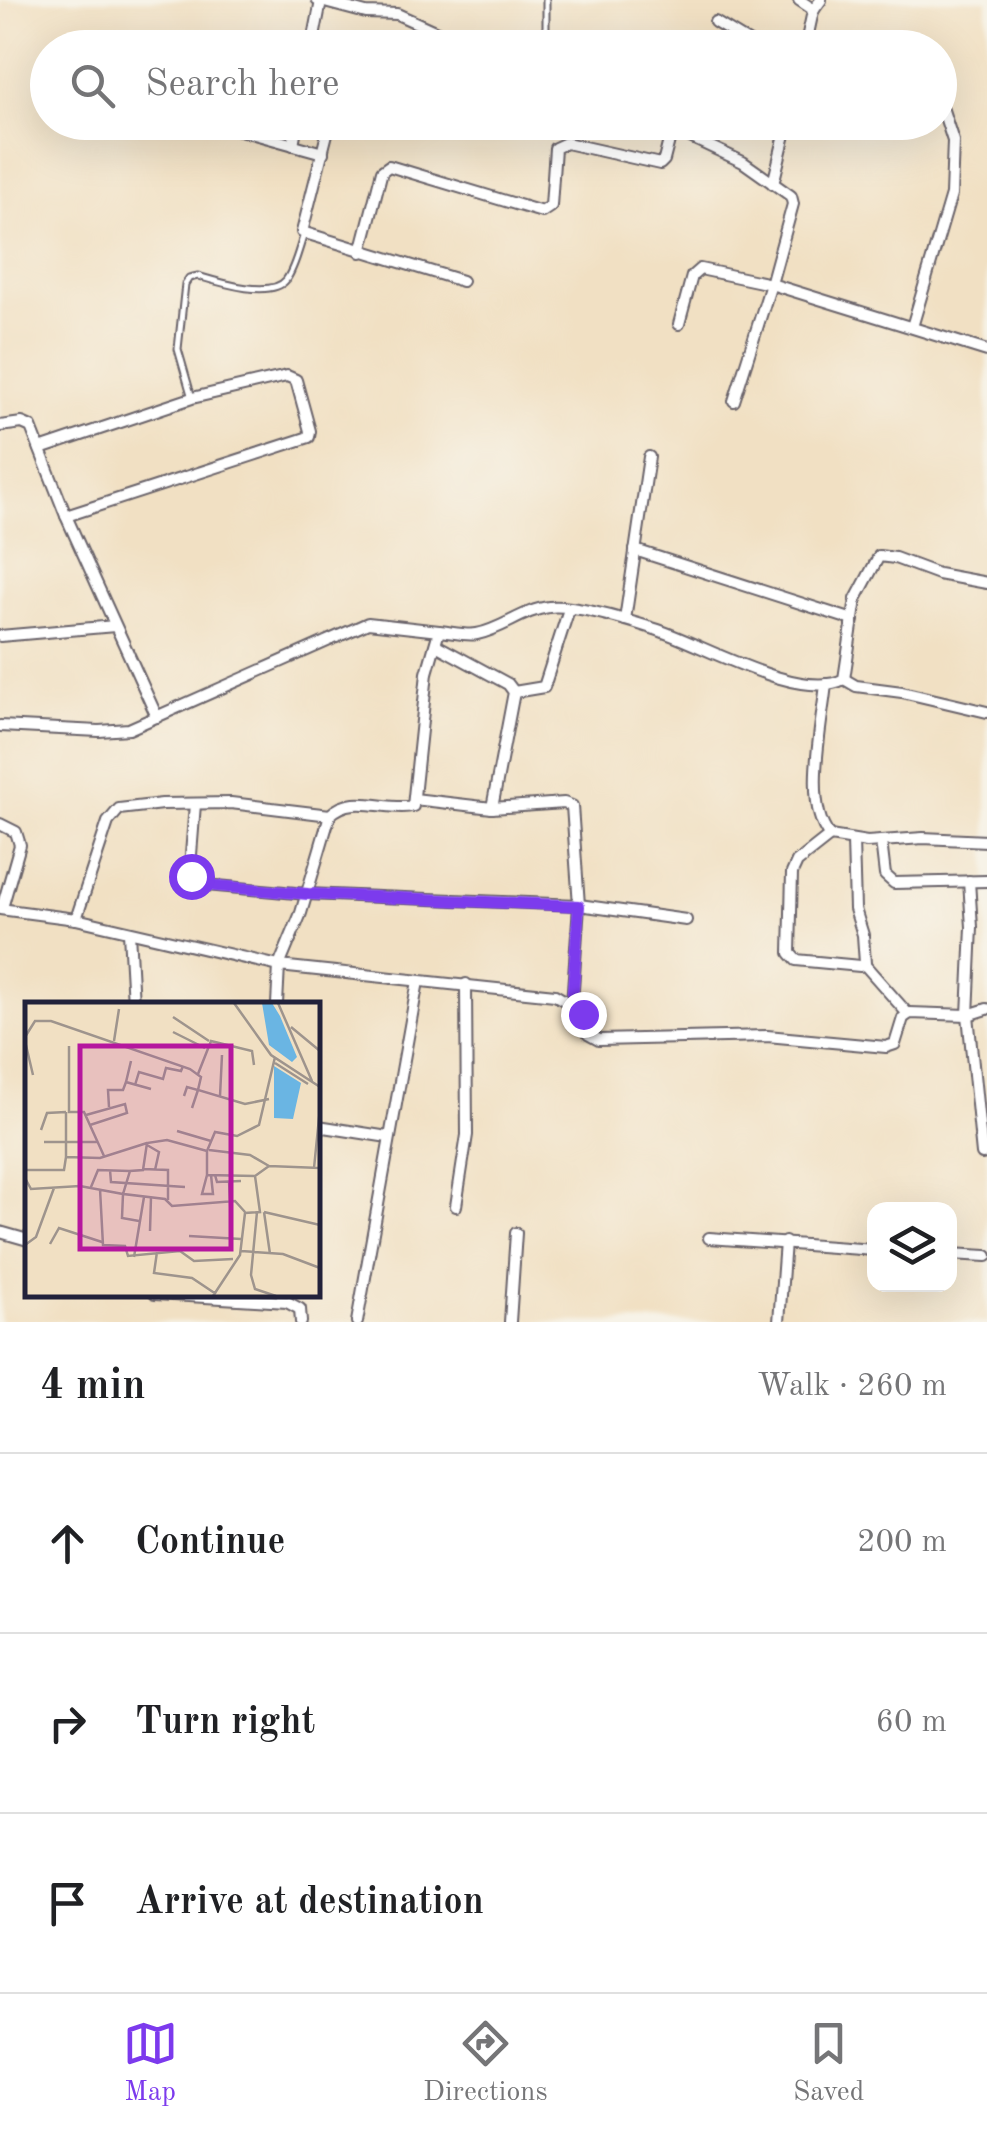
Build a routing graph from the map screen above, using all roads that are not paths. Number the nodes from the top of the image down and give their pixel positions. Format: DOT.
graph roads {
  1 [pos="546,0"];
  2 [pos="799,0"];
  3 [pos="319,1"];
  4 [pos="818,5"];
  5 [pos="390,6"];
  6 [pos="716,22"];
  7 [pos="315,30"];
  8 [pos="437,30"];
  9 [pos="546,30"];
  10 [pos="729,30"];
  11 [pos="810,30"];
  12 [pos="284,140"];
  13 [pos="294,140"];
  14 [pos="326,140"];
  15 [pos="669,140"];
  16 [pos="696,140"];
  17 [pos="783,140"];
  18 [pos="953,140"];
  19 [pos="293,144"];
  20 [pos="323,153"];
  21 [pos="772,184"];
  22 [pos="304,234"];
  23 [pos="361,252"];
  24 [pos="462,281"];
  25 [pos="771,284"];
  26 [pos="679,324"];
  27 [pos="912,327"];
  28 [pos="987,349"];
  29 [pos="192,398"];
  30 [pos="734,401"];
  31 [pos="0,426"];
  32 [pos="40,448"];
  33 [pos="648,457"];
  34 [pos="66,516"];
  35 [pos="635,550"];
  36 [pos="987,583"];
  37 [pos="569,608"];
  38 [pos="625,620"];
  39 [pos="853,620"];
  40 [pos="115,626"];
  41 [pos="439,631"];
  42 [pos="0,636"];
  43 [pos="436,645"];
  44 [pos="844,679"];
  45 [pos="826,684"];
  46 [pos="514,692"];
  47 [pos="987,712"];
  48 [pos="157,717"];
  49 [pos="0,726"];
  50 [pos="414,799"];
  51 [pos="196,804"];
  52 [pos="492,808"];
  53 [pos="330,815"];
  54 [pos="0,824"];
  55 [pos="830,836"];
  56 [pos="853,841"];
  57 [pos="881,841"];
  58 [pos="987,842"];
  59 [pos="987,881"];
  60 [pos="969,882"];
  61 [pos="308,894"];
  62 [pos="579,906"];
  63 [pos="1,908"];
  64 [pos="76,919"];
  65 [pos="686,920"];
  66 [pos="987,926"];
  67 [pos="972,927"];
  68 [pos="129,932"];
  69 [pos="864,964"];
  70 [pos="279,966"];
  71 [pos="418,981"];
  72 [pos="466,984"];
  73 [pos="133,1002"];
  74 [pos="277,1002"];
  75 [pos="572,1004"];
  76 [pos="987,1009"];
  77 [pos="908,1014"];
  78 [pos="968,1015"];
  79 [pos="320,1126"];
  80 [pos="388,1137"];
  81 [pos="982,1154"];
  82 [pos="456,1206"];
  83 [pos="0,1232"];
  84 [pos="516,1233"];
  85 [pos="709,1238"];
  86 [pos="25,1239"];
  87 [pos="785,1242"];
  88 [pos="867,1249"];
  89 [pos="957,1254"];
  90 [pos="987,1256"];
  91 [pos="204,1297"];
  92 [pos="301,1322"];
  93 [pos="356,1322"];
  94 [pos="510,1322"];
  95 [pos="779,1322"];
  1 -- 9 [label="lane"];
  2 -- 4 [label="street"];
  3 -- 5 [label="street"];
  3 -- 7 [label="street"];
  4 -- 11 [label="street"];
  5 -- 8 [label="street"];
  6 -- 10 [label="street"];
  12 -- 19 [label="street"];
  13 -- 19 [label="street"];
  14 -- 20 [label="street"];
  15 -- 23 [label="street"];
  16 -- 21 [label="street"];
  17 -- 21 [label="street"];
  18 -- 27 [label="street"];
  19 -- 20 [label="street"];
  20 -- 22 [label="street"];
  21 -- 25 [label="street"];
  22 -- 23 [label="street"];
  22 -- 29 [label="lane"];
  23 -- 24 [label="street"];
  25 -- 26 [label="street"];
  25 -- 27 [label="street"];
  25 -- 30 [label="street"];
  27 -- 28 [label="street"];
  29 -- 32 [label="street"];
  29 -- 34 [label="street"];
  31 -- 32 [label="street"];
  32 -- 34 [label="street"];
  33 -- 35 [label="street"];
  34 -- 40 [label="street"];
  35 -- 38 [label="street"];
  35 -- 39 [label="street"];
  36 -- 39 [label="street"];
  37 -- 38 [label="street"];
  37 -- 41 [label="street"];
  37 -- 46 [label="street"];
  38 -- 45 [label="street"];
  39 -- 44 [label="street"];
  40 -- 42 [label="street"];
  40 -- 48 [label="street"];
  41 -- 43 [label="street"];
  41 -- 48 [label="street"];
  43 -- 46 [label="street"];
  43 -- 50 [label="street"];
  44 -- 45 [label="street"];
  44 -- 47 [label="street"];
  45 -- 55 [label="street"];
  46 -- 52 [label="street"];
  48 -- 49 [label="street"];
  50 -- 52 [label="street"];
  50 -- 53 [label="street"];
  51 -- 53 [label="street"];
  51 -- 61 [label="street"];
  51 -- 64 [label="street"];
  52 -- 62 [label="street"];
  53 -- 61 [label="street"];
  54 -- 63 [label="street"];
  55 -- 56 [label="street"];
  55 -- 69 [label="street"];
  56 -- 57 [label="street"];
  56 -- 69 [label="street"];
  57 -- 58 [label="street"];
  57 -- 60 [label="street"];
  59 -- 60 [label="street"];
  60 -- 67 [label="street"];
  61 -- 62 [label="street"];
  61 -- 70 [label="street"];
  62 -- 65 [label="street"];
  62 -- 75 [label="street"];
  63 -- 64 [label="street"];
  64 -- 68 [label="street"];
  66 -- 67 [label="street"];
  67 -- 78 [label="street"];
  68 -- 70 [label="street"];
  68 -- 73 [label="street"];
  69 -- 77 [label="street"];
  70 -- 71 [label="street"];
  70 -- 74 [label="street"];
  71 -- 72 [label="street"];
  71 -- 80 [label="street"];
  72 -- 75 [label="street"];
  72 -- 82 [label="street"];
  75 -- 77 [label="street"];
  76 -- 78 [label="street"];
  77 -- 78 [label="street"];
  78 -- 81 [label="street"];
  79 -- 80 [label="street"];
  80 -- 93 [label="street"];
  83 -- 86 [label="street"];
  84 -- 94 [label="street"];
  85 -- 87 [label="street"];
  87 -- 88 [label="street"];
  87 -- 95 [label="street"];
  89 -- 90 [label="street"];
  91 -- 92 [label="street"];
}
